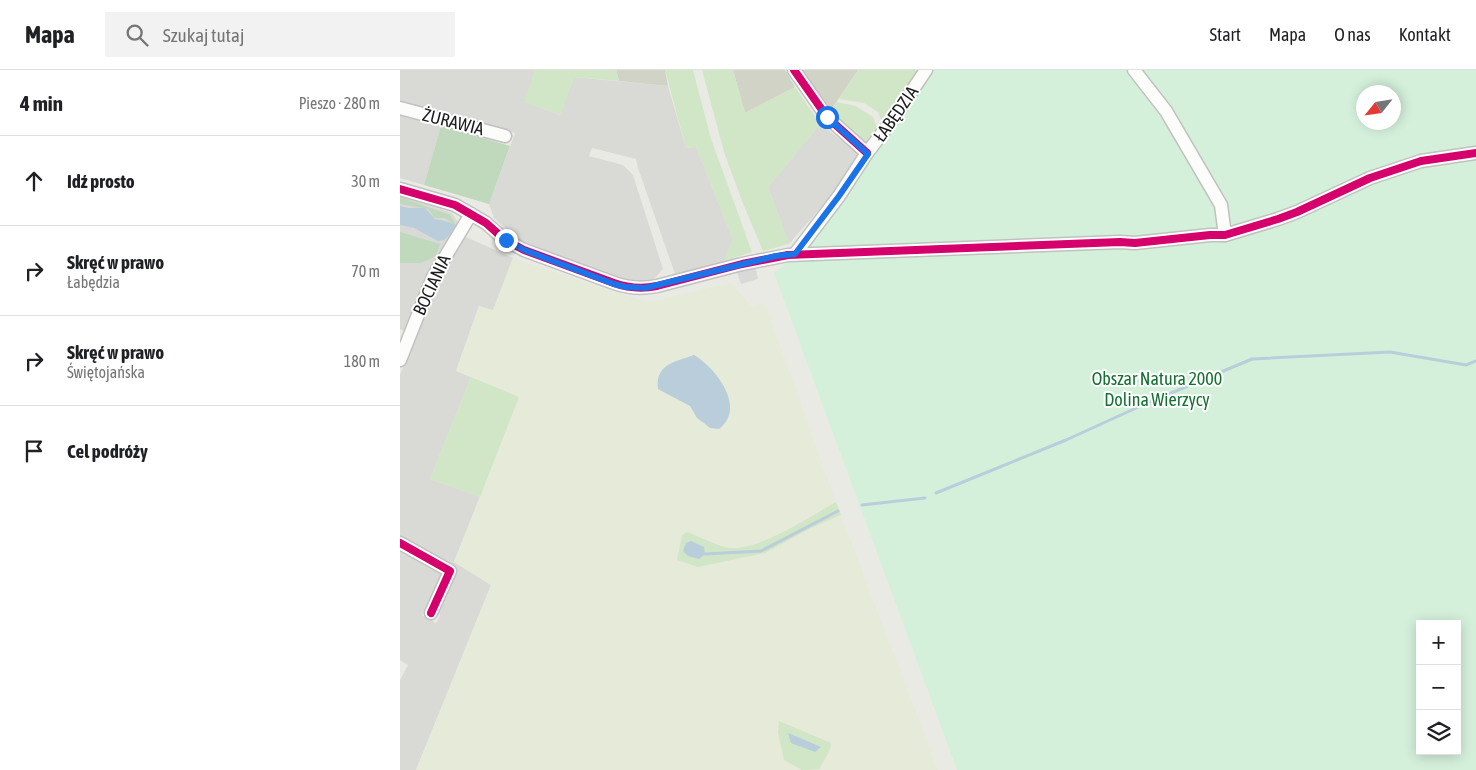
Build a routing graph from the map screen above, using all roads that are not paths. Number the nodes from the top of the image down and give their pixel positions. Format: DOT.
graph roads {
  1 [pos="794,70"];
  2 [pos="926,70"];
  3 [pos="1134,70"];
  4 [pos="400,108"];
  5 [pos="505,136"];
  6 [pos="1476,153"];
  7 [pos="868,154"];
  8 [pos="400,189"];
  9 [pos="471,214"];
  10 [pos="1225,234"];
  11 [pos="795,254"];
  12 [pos="400,360"];
  13 [pos="400,543"];
  14 [pos="431,613"];
  1 -- 7 [label="street"];
  2 -- 7 [label="street, ŁABĘDZIA"];
  3 -- 10 [label="street"];
  4 -- 5 [label="street, ŻURAWIA"];
  6 -- 10 [label="street"];
  7 -- 11 [label="street, ŁABĘDZIA"];
  8 -- 9 [label="street"];
  9 -- 11 [label="street"];
  9 -- 12 [label="street, BOCIANIA"];
  10 -- 11 [label="street"];
  13 -- 14 [label="street"];
}
